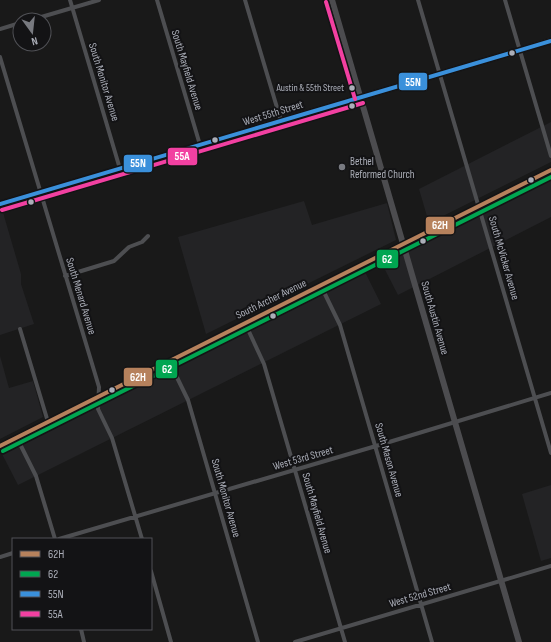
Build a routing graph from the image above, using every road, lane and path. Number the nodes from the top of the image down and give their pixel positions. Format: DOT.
graph roads {
  1 [pos="70,0"];
  2 [pos="99,0"];
  3 [pos="157,0"];
  4 [pos="245,0"];
  5 [pos="332,0"];
  6 [pos="418,0"];
  7 [pos="505,0"];
  8 [pos="72,8"];
  9 [pos="52,14"];
  10 [pos="12,25"];
  11 [pos="0,29"];
  12 [pos="551,41"];
  13 [pos="520,50"];
  14 [pos="0,57"];
  15 [pos="440,74"];
  16 [pos="361,97"];
  17 [pos="281,121"];
  18 [pos="200,145"];
  19 [pos="551,156"];
  20 [pos="120,168"];
  21 [pos="551,170"];
  22 [pos="40,192"];
  23 [pos="0,204"];
  24 [pos="479,207"];
  25 [pos="148,236"];
  26 [pos="403,245"];
  27 [pos="65,276"];
  28 [pos="320,286"];
  29 [pos="245,323"];
  30 [pos="20,329"];
  31 [pos="169,361"];
  32 [pos="551,393"];
  33 [pos="98,397"];
  34 [pos="535,398"];
  35 [pos="455,421"];
  36 [pos="48,422"];
  37 [pos="17,438"];
  38 [pos="0,446"];
  39 [pos="376,446"];
  40 [pos="551,453"];
  41 [pos="295,469"];
  42 [pos="215,493"];
  43 [pos="136,516"];
  44 [pos="55,538"];
  45 [pos="62,538"];
  46 [pos="142,538"];
  47 [pos="12,553"];
  48 [pos="0,557"];
  49 [pos="551,566"];
  50 [pos="152,575"];
  51 [pos="501,581"];
  52 [pos="421,604"];
  53 [pos="341,628"];
  54 [pos="81,630"];
  55 [pos="84,642"];
  56 [pos="171,642"];
  57 [pos="258,642"];
  58 [pos="295,642"];
  59 [pos="345,642"];
  60 [pos="432,642"];
  61 [pos="519,642"];
  1 -- 8 [label="street, South Monitor Avenue"];
  2 -- 8 [label="street"];
  3 -- 18 [label="street, South Mayfield Avenue"];
  4 -- 17 [label="street"];
  5 -- 16 [label="main road, South Austin Avenue"];
  6 -- 15 [label="street, South McVicker Avenue"];
  7 -- 13 [label="street"];
  8 -- 9 [label="street"];
  8 -- 20 [label="street, South Monitor Avenue"];
  10 -- 11 [label="street"];
  12 -- 13 [label="main road, West 55th Street"];
  13 -- 15 [label="main road, West 55th Street"];
  13 -- 19 [label="street"];
  14 -- 22 [label="street, South Menard Avenue"];
  15 -- 16 [label="main road, West 55th Street"];
  15 -- 24 [label="street, South McVicker Avenue"];
  16 -- 17 [label="main road, West 55th Street"];
  16 -- 26 [label="main road, South Austin Avenue"];
  17 -- 18 [label="main road, West 55th Street"];
  18 -- 20 [label="main road, West 55th Street"];
  20 -- 22 [label="main road, West 55th Street"];
  21 -- 24 [label="main road, South Archer Avenue"];
  22 -- 23 [label="main road, West 55th Street"];
  22 -- 27 [label="street, South Menard Avenue"];
  24 -- 26 [label="main road, South Archer Avenue"];
  24 -- 34 [label="street, South McVicker Avenue"];
  25 -- 27 [label="street"];
  26 -- 28 [label="main road, South Archer Avenue"];
  26 -- 35 [label="main road, South Austin Avenue"];
  27 -- 33 [label="street, South Menard Avenue"];
  28 -- 29 [label="main road, South Archer Avenue"];
  28 -- 39 [label="street, South Mason Avenue"];
  29 -- 31 [label="main road, South Archer Avenue"];
  29 -- 41 [label="street, South Mayfield Avenue"];
  30 -- 36 [label="street"];
  31 -- 33 [label="main road, South Archer Avenue"];
  31 -- 42 [label="street, South Monitor Avenue"];
  32 -- 34 [label="street, West 53rd Street"];
  33 -- 36 [label="main road, South Archer Avenue"];
  33 -- 43 [label="street, South Menard Avenue"];
  34 -- 35 [label="street, West 53rd Street"];
  34 -- 40 [label="street, South McVicker Avenue"];
  35 -- 39 [label="street, West 53rd Street"];
  35 -- 51 [label="main road, South Austin Avenue"];
  36 -- 37 [label="main road, South Archer Avenue"];
  37 -- 38 [label="main road, South Archer Avenue"];
  37 -- 44 [label="street"];
  39 -- 41 [label="street, West 53rd Street"];
  39 -- 52 [label="street, South Mason Avenue"];
  41 -- 42 [label="street, West 53rd Street"];
  41 -- 53 [label="street, South Mayfield Avenue"];
  42 -- 43 [label="street, West 53rd Street"];
  42 -- 57 [label="street, South Monitor Avenue"];
  43 -- 45 [label="street, West 53rd Street"];
  43 -- 46 [label="street, South Menard Avenue"];
  47 -- 48 [label="street"];
  49 -- 51 [label="street, West 52nd Street"];
  50 -- 56 [label="street"];
  51 -- 52 [label="street, West 52nd Street"];
  51 -- 61 [label="main road, South Austin Avenue"];
  52 -- 53 [label="street, West 52nd Street"];
  52 -- 60 [label="street, South Mason Avenue"];
  53 -- 58 [label="street, West 52nd Street"];
  53 -- 59 [label="street, South Mayfield Avenue"];
  54 -- 55 [label="street"];
}
